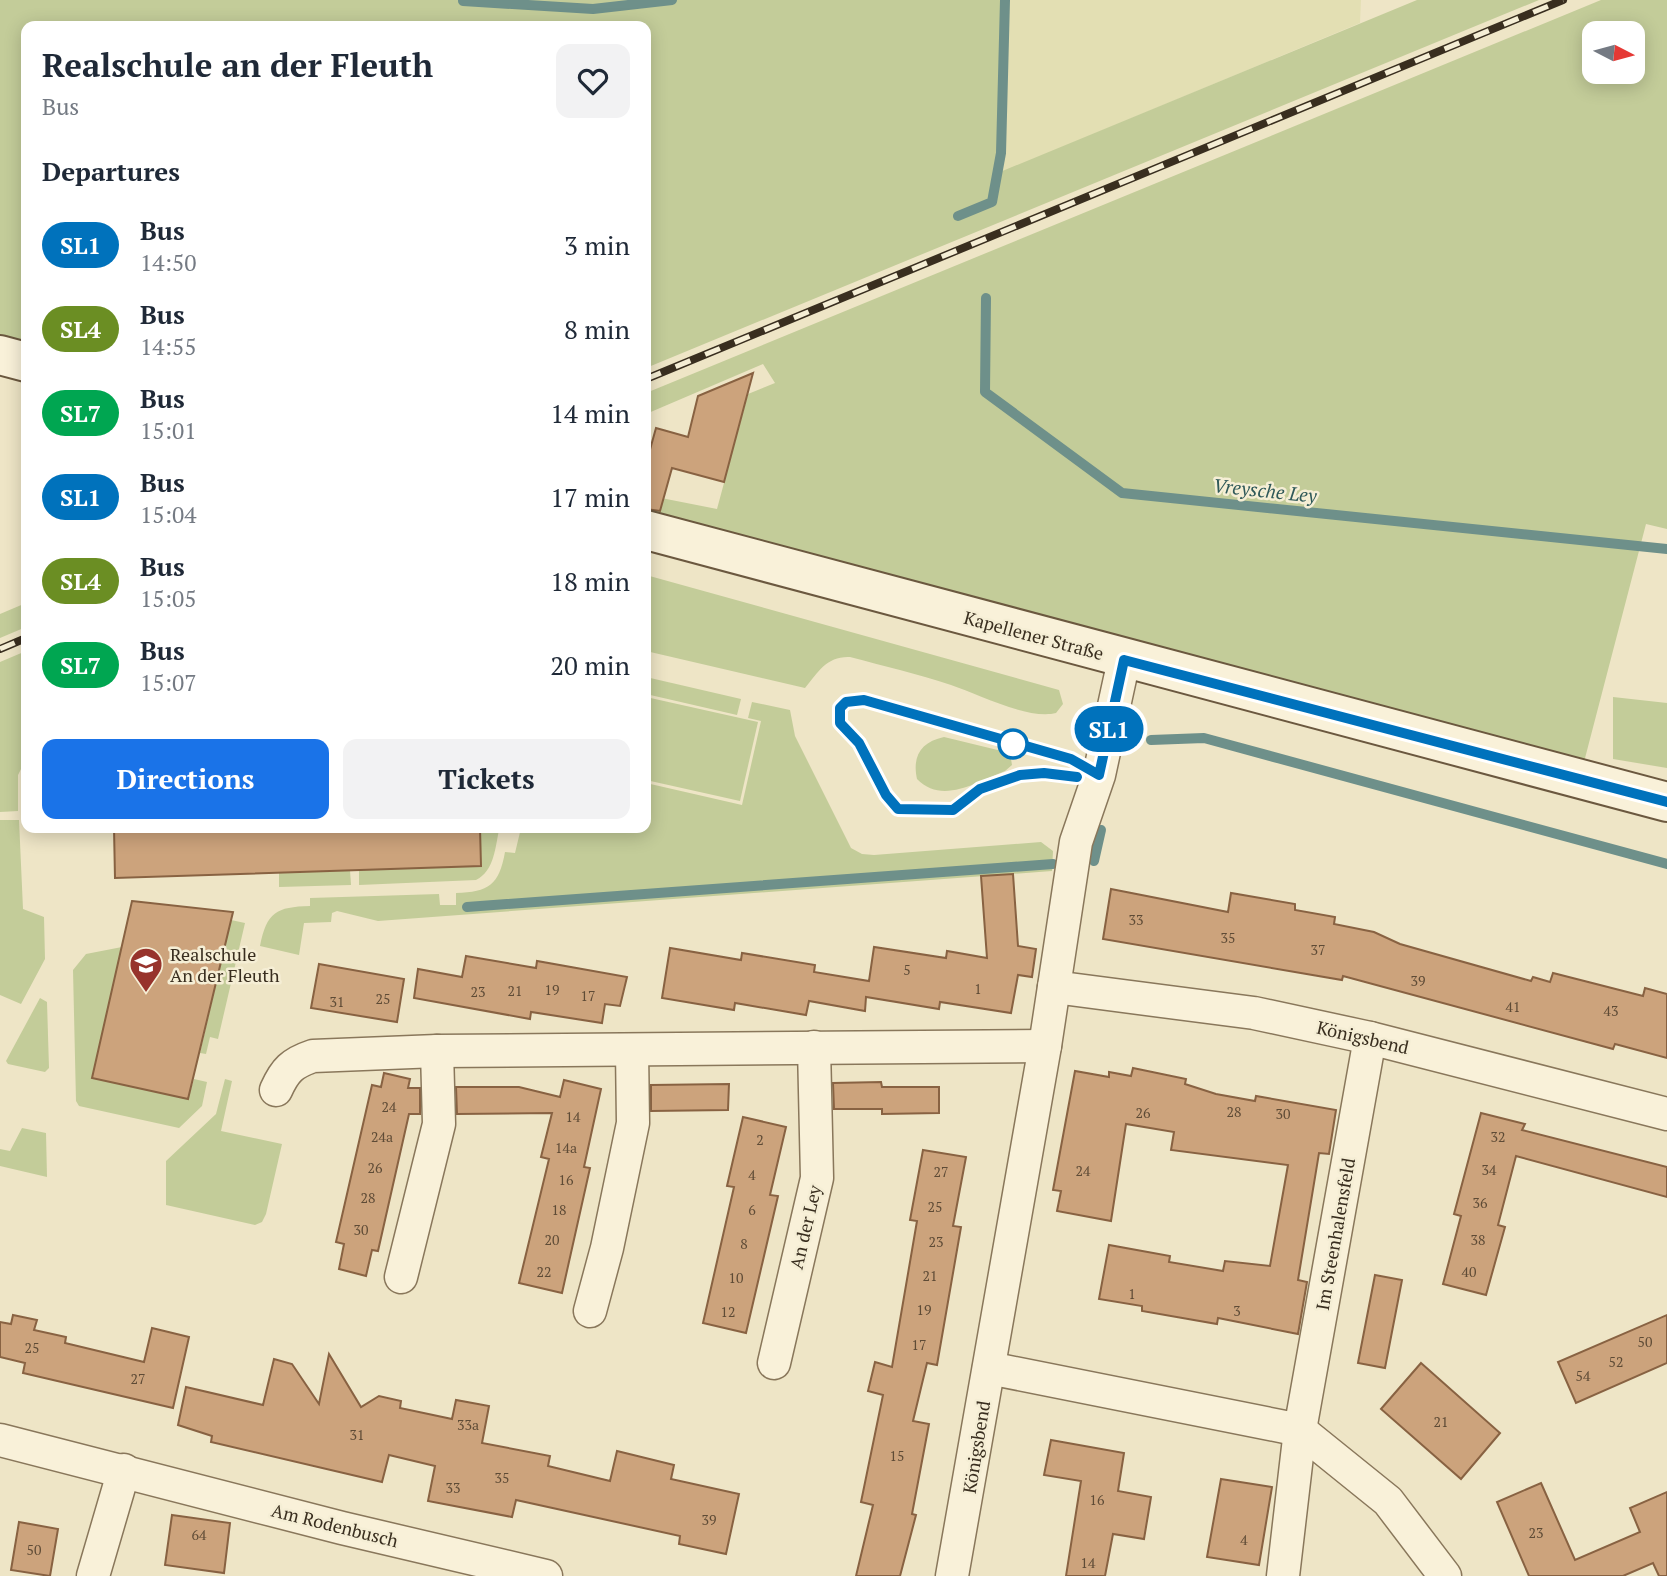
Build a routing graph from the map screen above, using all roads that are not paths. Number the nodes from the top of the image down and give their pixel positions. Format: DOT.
graph roads {
  1 [pos="0,355"];
  2 [pos="21,361"];
  3 [pos="651,531"];
  4 [pos="1124,660"];
  5 [pos="1667,802"];
  6 [pos="1054,986"];
  7 [pos="1370,1038"];
  8 [pos="1045,1046"];
  9 [pos="814,1047"];
  10 [pos="632,1050"];
  11 [pos="437,1051"];
  12 [pos="276,1090"];
  13 [pos="1667,1114"];
  14 [pos="401,1277"];
  15 [pos="590,1311"];
  16 [pos="774,1363"];
  17 [pos="989,1368"];
  18 [pos="1300,1430"];
  19 [pos="0,1440"];
  20 [pos="124,1470"];
  21 [pos="93,1576"];
  22 [pos="546,1576"];
  23 [pos="952,1576"];
  24 [pos="1283,1576"];
  25 [pos="1444,1576"];
  1 -- 2 [label="main road"];
  3 -- 4 [label="main road, Kapellener Straße"];
  4 -- 5 [label="main road, Kapellener Straße"];
  4 -- 6 [label="street, Königsbend"];
  6 -- 7 [label="street, Königsbend"];
  6 -- 8 [label="street, Königsbend"];
  7 -- 13 [label="street, Königsbend"];
  7 -- 18 [label="street, Im Steenhalensfeld"];
  8 -- 9 [label="street"];
  8 -- 17 [label="street, Königsbend"];
  9 -- 10 [label="street"];
  9 -- 16 [label="street, An der Ley"];
  10 -- 11 [label="street"];
  10 -- 15 [label="street"];
  11 -- 12 [label="street"];
  11 -- 14 [label="street"];
  17 -- 18 [label="street"];
  17 -- 23 [label="street, Königsbend"];
  18 -- 24 [label="street, Im Steenhalensfeld"];
  18 -- 25 [label="street"];
  19 -- 20 [label="street, Am Rodenbusch"];
  20 -- 21 [label="street"];
  20 -- 22 [label="street, Am Rodenbusch"];
}
